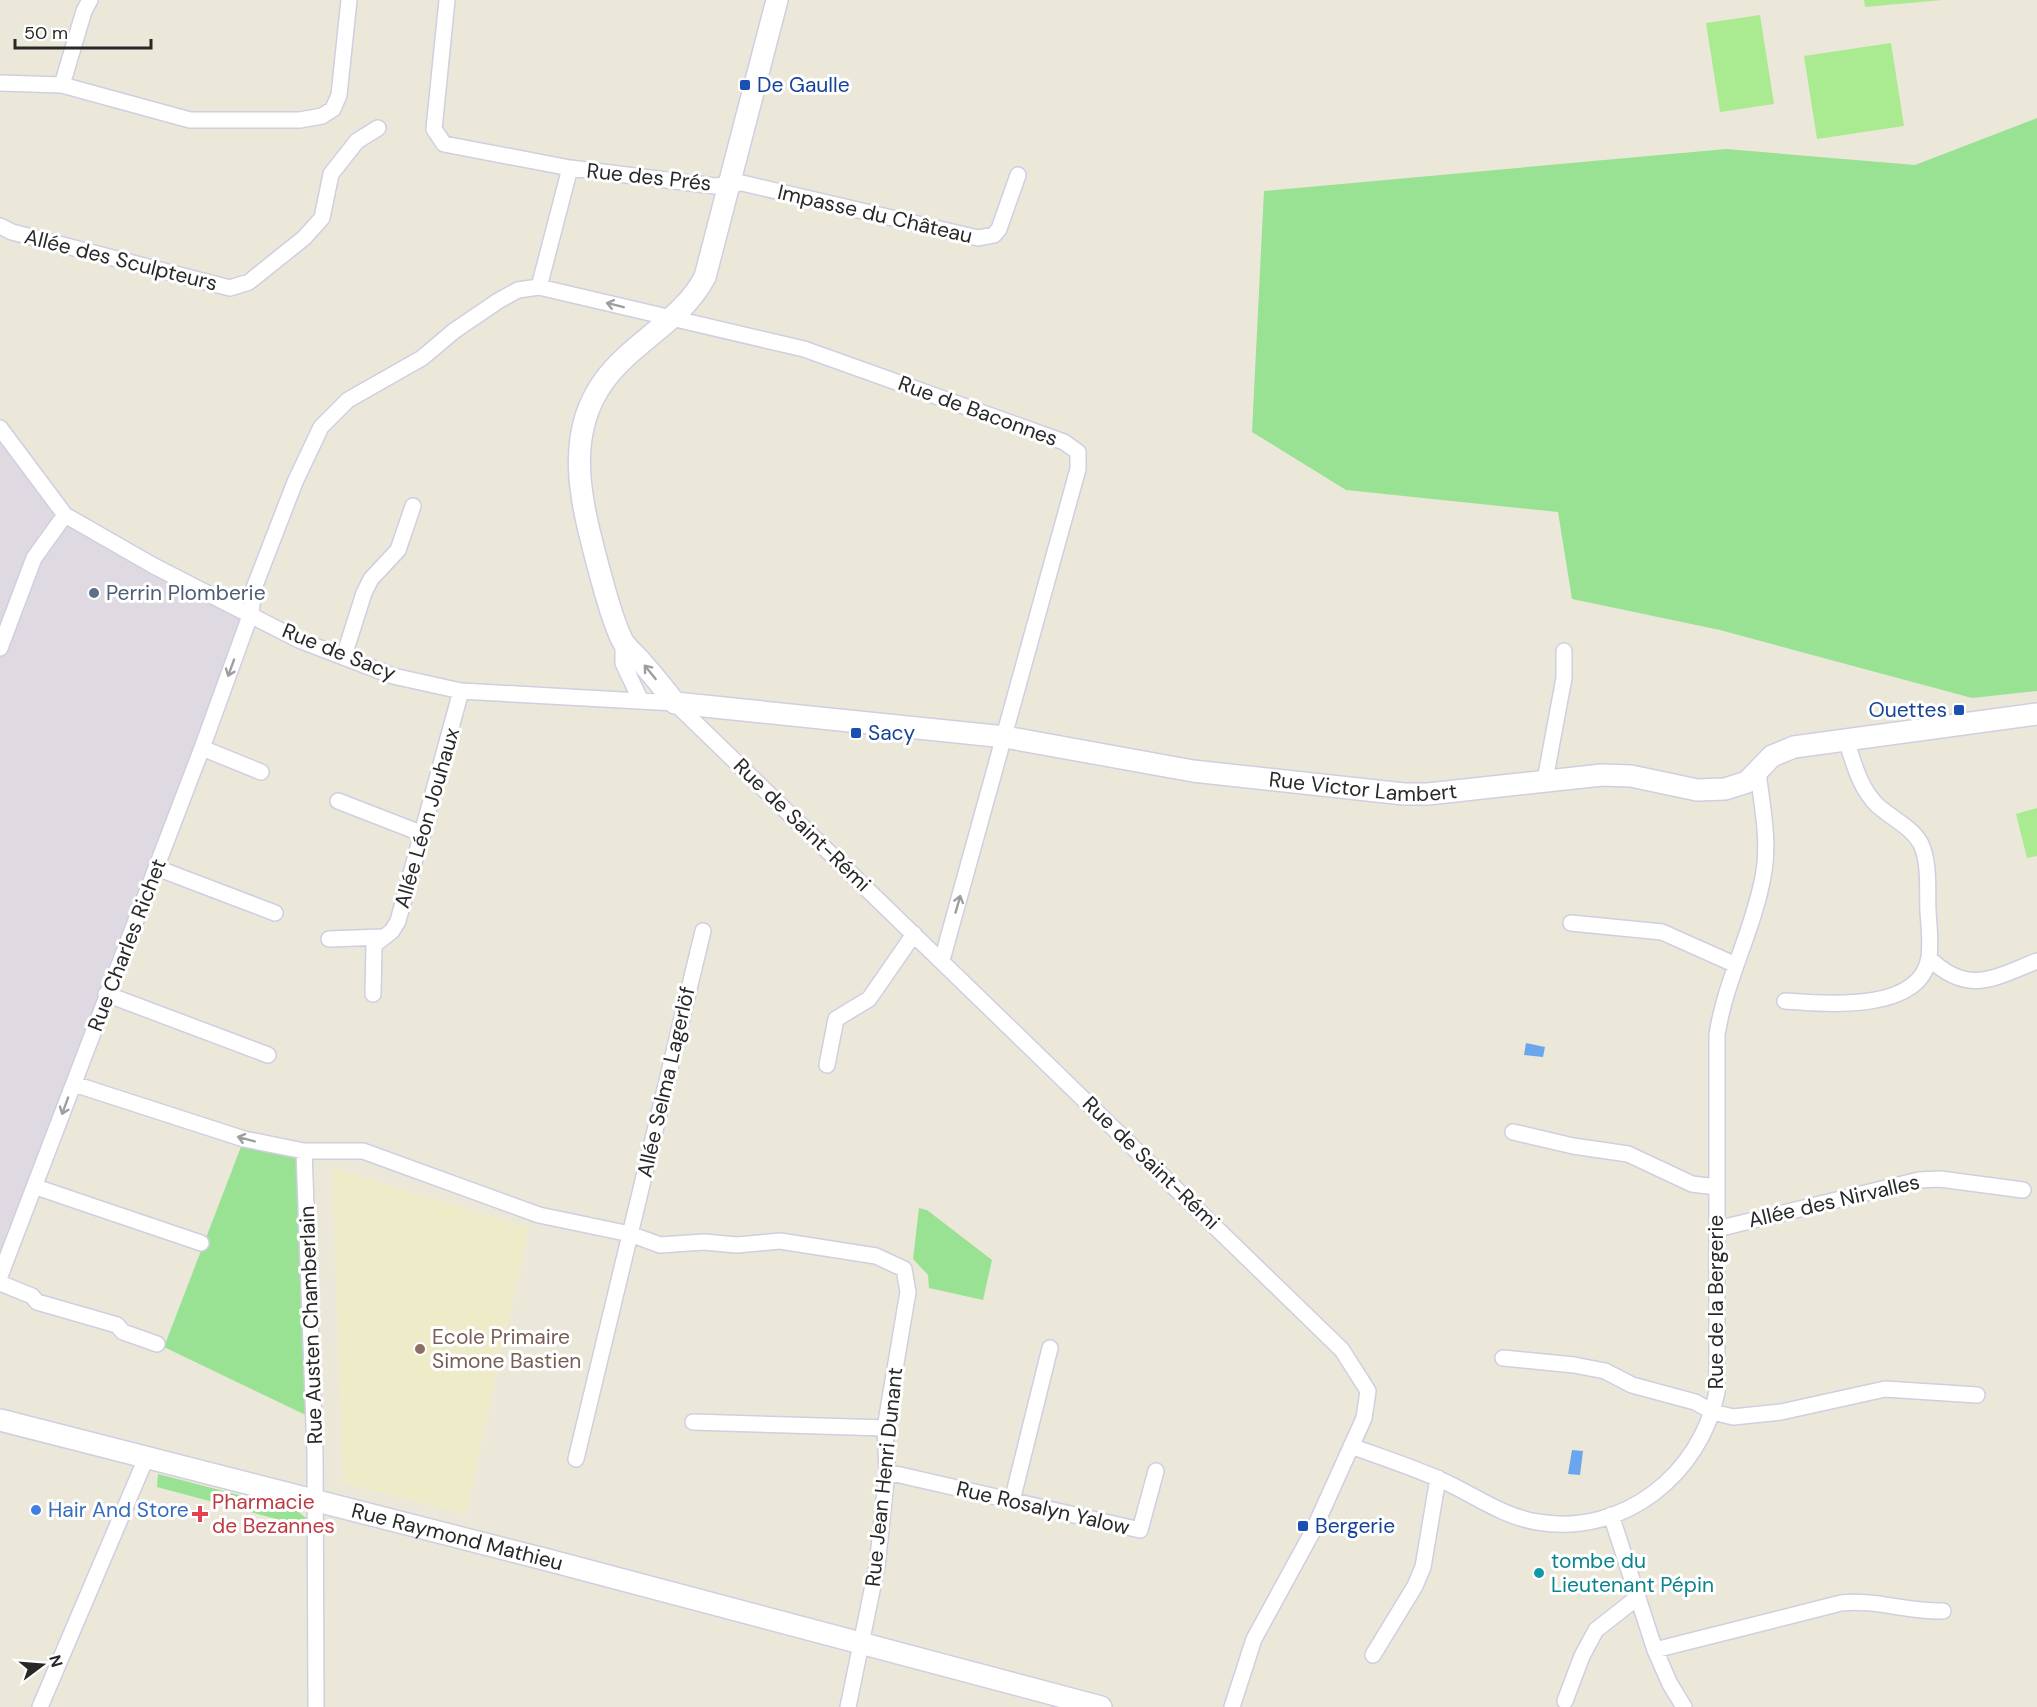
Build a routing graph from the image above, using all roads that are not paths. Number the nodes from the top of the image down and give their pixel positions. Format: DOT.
graph roads {
  1 [pos="90,0"];
  2 [pos="349,0"];
  3 [pos="447,0"];
  4 [pos="777,0"];
  5 [pos="0,83"];
  6 [pos="62,85"];
  7 [pos="378,128"];
  8 [pos="570,168"];
  9 [pos="1018,175"];
  10 [pos="728,183"];
  11 [pos="0,226"];
  12 [pos="539,287"];
  13 [pos="672,319"];
  14 [pos="0,428"];
  15 [pos="413,506"];
  16 [pos="65,515"];
  17 [pos="251,613"];
  18 [pos="623,642"];
  19 [pos="0,648"];
  20 [pos="1564,651"];
  21 [pos="344,656"];
  22 [pos="461,691"];
  23 [pos="640,699"];
  24 [pos="675,703"];
  25 [pos="2037,714"];
  26 [pos="1005,737"];
  27 [pos="1846,740"];
  28 [pos="202,747"];
  29 [pos="261,772"];
  30 [pos="1758,772"];
  31 [pos="1545,780"];
  32 [pos="338,801"];
  33 [pos="423,834"];
  34 [pos="157,868"];
  35 [pos="275,912"];
  36 [pos="1571,923"];
  37 [pos="703,930"];
  38 [pos="914,934"];
  39 [pos="382,937"];
  40 [pos="329,939"];
  41 [pos="1929,958"];
  42 [pos="942,960"];
  43 [pos="2037,960"];
  44 [pos="1736,965"];
  45 [pos="106,994"];
  46 [pos="373,994"];
  47 [pos="1785,1001"];
  48 [pos="268,1055"];
  49 [pos="826,1065"];
  50 [pos="74,1084"];
  51 [pos="1513,1132"];
  52 [pos="304,1151"];
  53 [pos="36,1187"];
  54 [pos="1716,1187"];
  55 [pos="2023,1190"];
  56 [pos="1717,1229"];
  57 [pos="630,1234"];
  58 [pos="201,1243"];
  59 [pos="0,1276"];
  60 [pos="0,1283"];
  61 [pos="157,1344"];
  62 [pos="1050,1348"];
  63 [pos="1503,1358"];
  64 [pos="1977,1395"];
  65 [pos="1713,1412"];
  66 [pos="0,1420"];
  67 [pos="693,1422"];
  68 [pos="885,1428"];
  69 [pos="1351,1446"];
  70 [pos="147,1456"];
  71 [pos="576,1459"];
  72 [pos="1156,1471"];
  73 [pos="887,1472"];
  74 [pos="1438,1478"];
  75 [pos="314,1500"];
  76 [pos="1012,1501"];
  77 [pos="1611,1515"];
  78 [pos="1638,1597"];
  79 [pos="1943,1611"];
  80 [pos="862,1644"];
  81 [pos="1655,1650"];
  82 [pos="1373,1655"];
  83 [pos="1565,1701"];
  84 [pos="40,1707"];
  85 [pos="316,1707"];
  86 [pos="848,1707"];
  87 [pos="1101,1707"];
  88 [pos="1232,1707"];
  89 [pos="1684,1707"];
  1 -- 6 [label="street"];
  2 -- 6 [label="street"];
  3 -- 8 [label="street, Rue des Prés"];
  4 -- 10 [label="street"];
  5 -- 6 [label="street"];
  7 -- 11 [label="street, Allée des Sculpteurs"];
  8 -- 10 [label="street, Rue des Prés"];
  8 -- 12 [label="street"];
  9 -- 10 [label="street, Impasse du Château"];
  10 -- 13 [label="street"];
  13 -- 12 [label="street, Rue de Baconnes, one-way"];
  12 -- 17 [label="street, Rue Charles Richet"];
  13 -- 18 [label="street"];
  13 -- 26 [label="street, Rue de Baconnes"];
  14 -- 16 [label="street, Rue de Sacy"];
  15 -- 21 [label="street"];
  16 -- 17 [label="street, Rue de Sacy"];
  16 -- 19 [label="street"];
  17 -- 21 [label="street, Rue de Sacy"];
  17 -- 28 [label="street, Rue Charles Richet, one-way"];
  18 -- 23 [label="street"];
  24 -- 18 [label="street, one-way"];
  20 -- 31 [label="street"];
  21 -- 22 [label="street, Rue de Sacy"];
  22 -- 23 [label="street, Rue de Sacy"];
  22 -- 33 [label="street, Allée Léon Jouhaux"];
  23 -- 24 [label="street, Rue de Sacy"];
  24 -- 26 [label="street, Rue Victor Lambert"];
  24 -- 38 [label="street, Rue de Saint-Rémi"];
  25 -- 27 [label="street, Rue Victor Lambert"];
  26 -- 31 [label="street, Rue Victor Lambert"];
  42 -- 26 [label="street, Rue de Baconnes, one-way"];
  27 -- 30 [label="street, Rue Victor Lambert"];
  27 -- 41 [label="street"];
  28 -- 29 [label="street"];
  28 -- 34 [label="street, Rue Charles Richet"];
  30 -- 31 [label="street, Rue Victor Lambert"];
  30 -- 44 [label="street, Rue de la Bergerie"];
  32 -- 33 [label="street"];
  33 -- 39 [label="street, Allée Léon Jouhaux"];
  34 -- 35 [label="street"];
  34 -- 45 [label="street, Rue Charles Richet"];
  36 -- 44 [label="street"];
  37 -- 57 [label="street, Allée Selma Lagerlöf"];
  38 -- 42 [label="street, Rue de Saint-Rémi"];
  38 -- 49 [label="street"];
  39 -- 40 [label="street"];
  39 -- 46 [label="street, Allée Léon Jouhaux"];
  41 -- 43 [label="street"];
  41 -- 47 [label="street"];
  42 -- 69 [label="street, Rue de Saint-Rémi"];
  44 -- 54 [label="street, Rue de la Bergerie"];
  45 -- 48 [label="street"];
  45 -- 50 [label="street, Rue Charles Richet"];
  52 -- 50 [label="street, one-way"];
  50 -- 53 [label="street, Rue Charles Richet, one-way"];
  51 -- 54 [label="street"];
  52 -- 57 [label="street"];
  52 -- 75 [label="street, Rue Austen Chamberlain"];
  53 -- 58 [label="street"];
  53 -- 59 [label="street, Rue Charles Richet"];
  54 -- 56 [label="street, Rue de la Bergerie"];
  55 -- 56 [label="street, Allée des Nirvalles"];
  56 -- 65 [label="street, Rue de la Bergerie"];
  57 -- 68 [label="street, Rue Jean Henri Dunant"];
  57 -- 71 [label="street, Allée Selma Lagerlöf"];
  60 -- 61 [label="street"];
  62 -- 76 [label="street"];
  63 -- 65 [label="street"];
  64 -- 65 [label="street"];
  65 -- 77 [label="street, Rue de la Bergerie"];
  66 -- 70 [label="street, Rue Raymond Mathieu"];
  67 -- 68 [label="street"];
  68 -- 73 [label="street, Rue Jean Henri Dunant"];
  69 -- 74 [label="street, Rue de la Bergerie"];
  69 -- 88 [label="street, Rue de Saint-Rémi"];
  70 -- 75 [label="street, Rue Raymond Mathieu"];
  70 -- 84 [label="street"];
  72 -- 76 [label="street, Rue Rosalyn Yalow"];
  73 -- 76 [label="street, Rue Rosalyn Yalow"];
  73 -- 80 [label="street, Rue Jean Henri Dunant"];
  74 -- 77 [label="street, Rue de la Bergerie"];
  74 -- 82 [label="street"];
  75 -- 80 [label="street, Rue Raymond Mathieu"];
  75 -- 85 [label="street, Rue Austen Chamberlain"];
  77 -- 78 [label="street"];
  78 -- 81 [label="street"];
  78 -- 83 [label="street"];
  79 -- 81 [label="street"];
  80 -- 86 [label="street, Rue Jean Henri Dunant"];
  80 -- 87 [label="street, Rue Raymond Mathieu"];
  81 -- 89 [label="street"];
}
